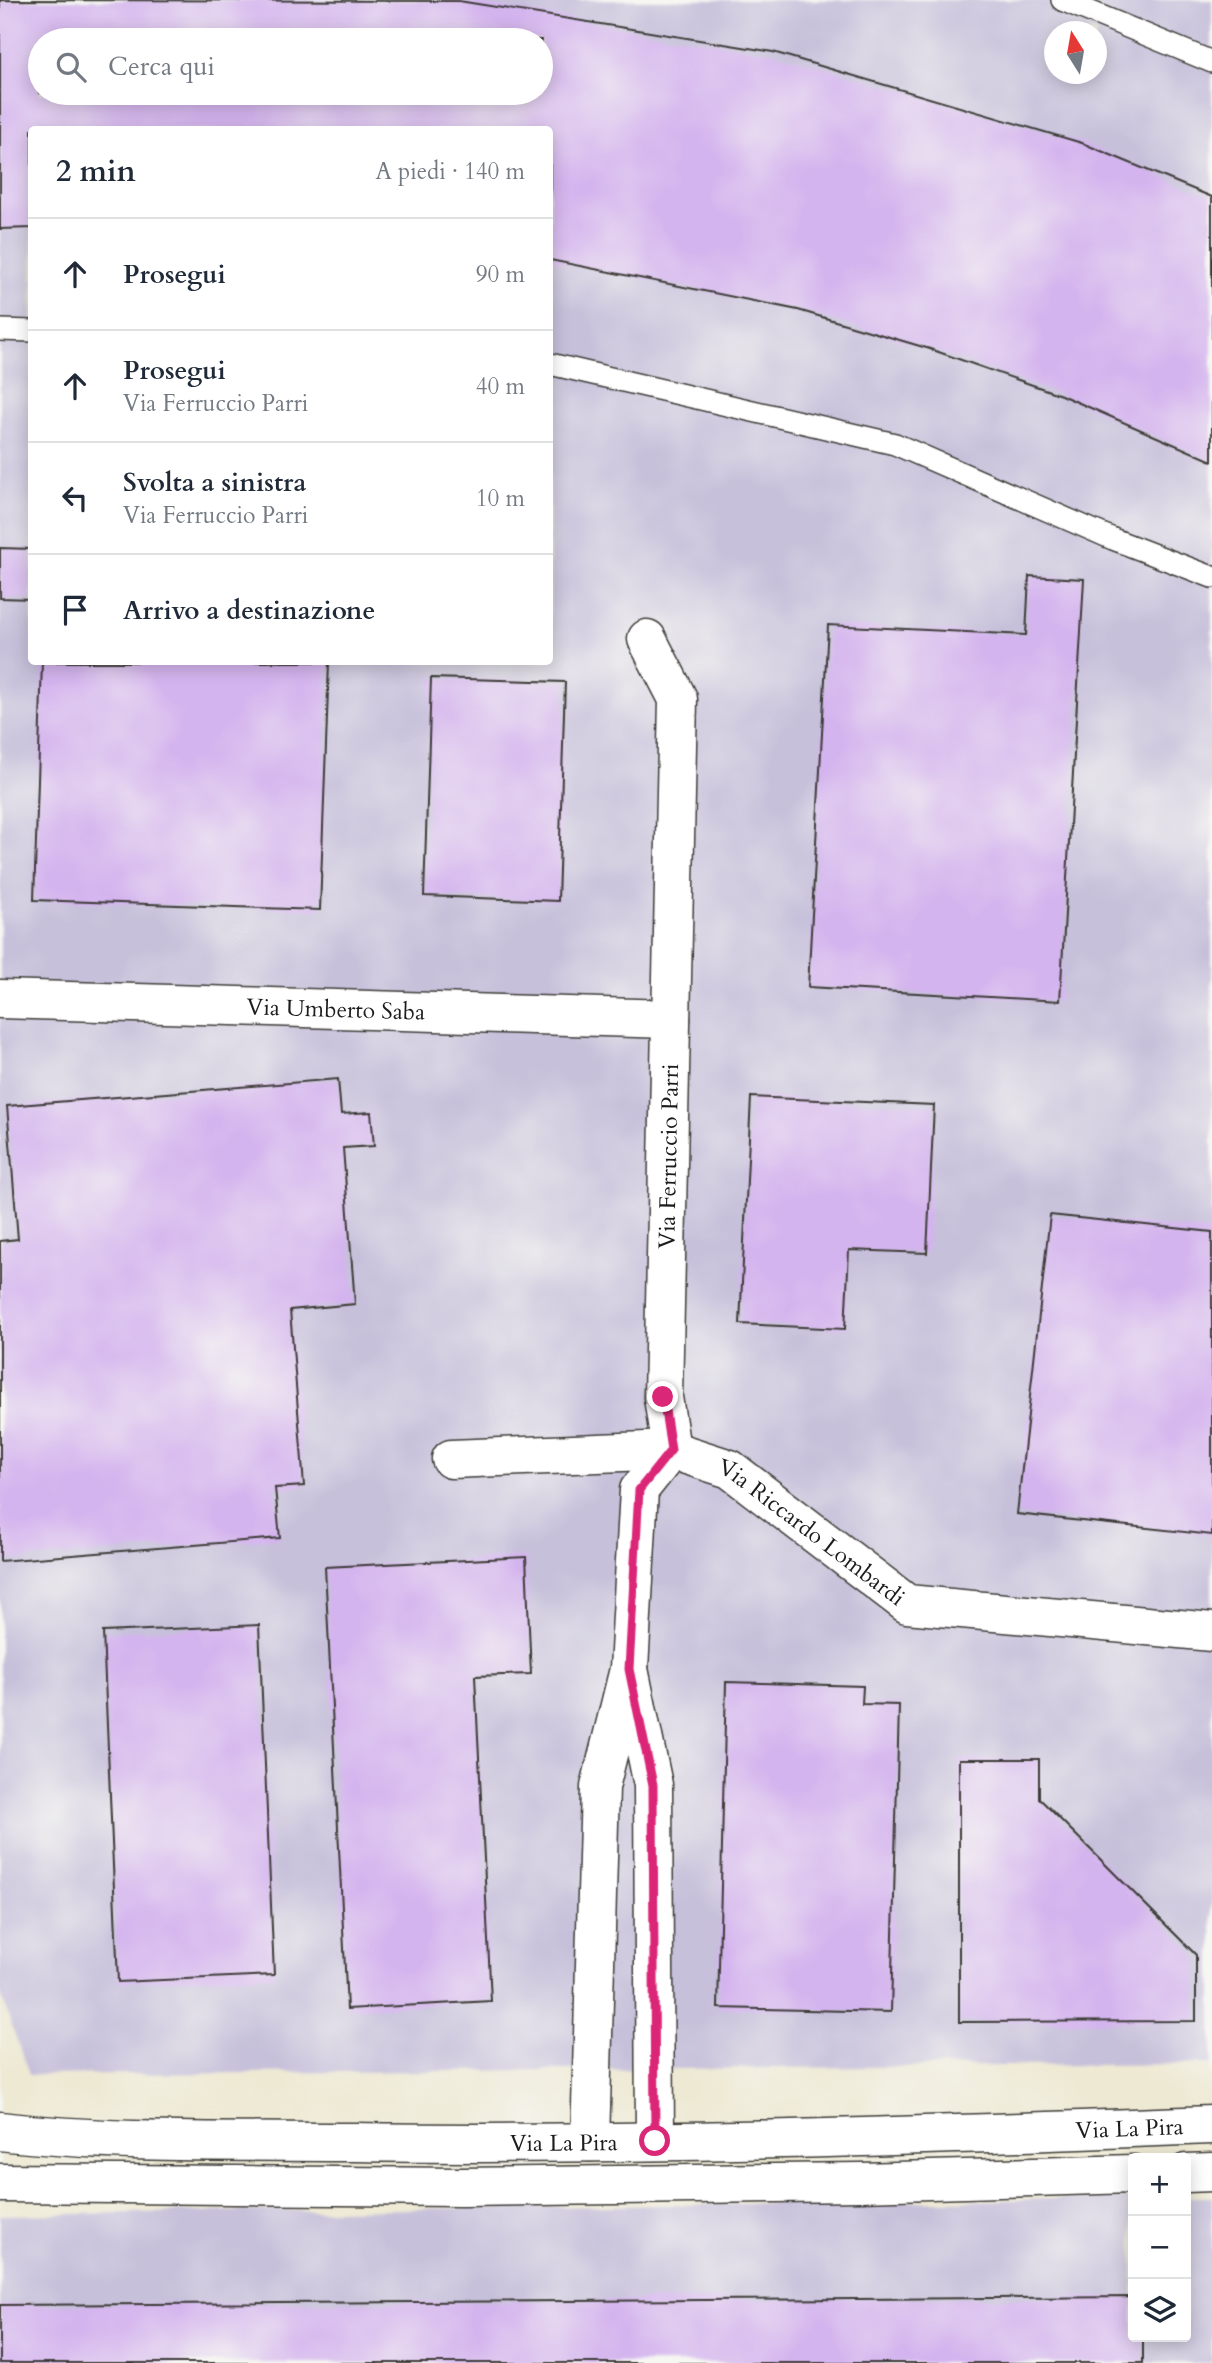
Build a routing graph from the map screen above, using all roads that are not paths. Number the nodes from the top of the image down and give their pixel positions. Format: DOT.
graph roads {
  1 [pos="1062,0"];
  2 [pos="1212,62"];
  3 [pos="0,330"];
  4 [pos="28,331"];
  5 [pos="553,365"];
  6 [pos="1212,577"];
  7 [pos="646,639"];
  8 [pos="0,999"];
  9 [pos="671,1019"];
  10 [pos="671,1450"];
  11 [pos="451,1460"];
  12 [pos="1212,1632"];
  13 [pos="629,1669"];
  14 [pos="654,1911"];
  15 [pos="597,1913"];
  16 [pos="1212,2125"];
  17 [pos="0,2131"];
  18 [pos="655,2141"];
  19 [pos="590,2142"];
  20 [pos="1212,2172"];
  21 [pos="1191,2173"];
  22 [pos="1128,2174"];
  23 [pos="0,2183"];
  1 -- 2 [label="lane"];
  3 -- 4 [label="lane"];
  5 -- 6 [label="lane"];
  7 -- 9 [label="street, Via Ferruccio Parri"];
  8 -- 9 [label="street, Via Umberto Saba"];
  9 -- 10 [label="street, Via Ferruccio Parri"];
  10 -- 11 [label="street, Via Riccardo Lombardi"];
  10 -- 12 [label="street, Via Riccardo Lombardi"];
  10 -- 13 [label="street"];
  13 -- 14 [label="street"];
  13 -- 15 [label="street"];
  14 -- 15 [label="street"];
  14 -- 18 [label="street"];
  15 -- 19 [label="street"];
  16 -- 18 [label="street, Via La Pira"];
  17 -- 19 [label="street, Via La Pira"];
  18 -- 19 [label="street, Via La Pira"];
  20 -- 21 [label="street, Via La Pira"];
  22 -- 23 [label="street, Via La Pira"];
}
